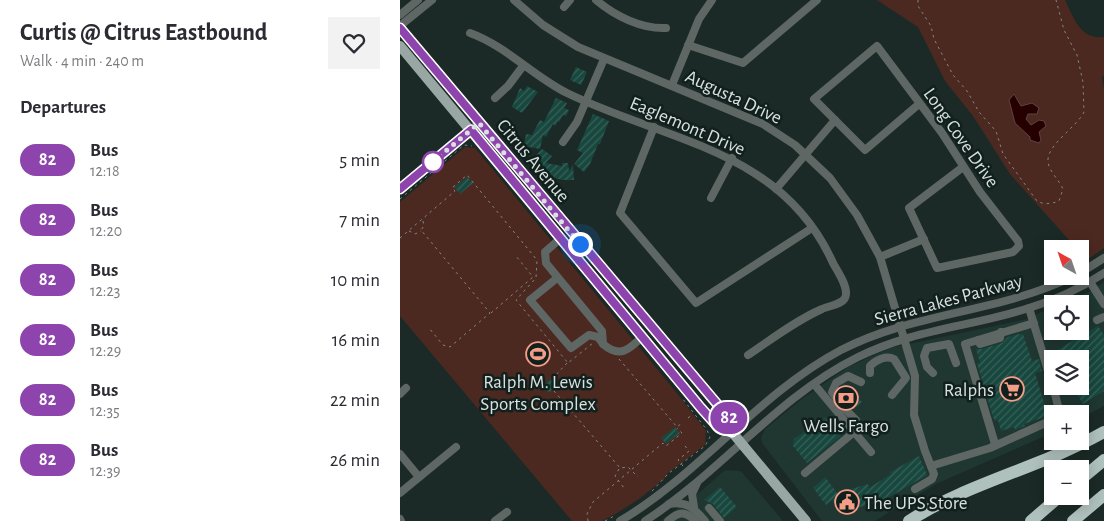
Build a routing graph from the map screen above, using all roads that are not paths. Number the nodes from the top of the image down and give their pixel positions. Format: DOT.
graph roads {
  1 [pos="418,0"];
  2 [pos="432,0"];
  3 [pos="514,0"];
  4 [pos="570,0"];
  5 [pos="596,0"];
  6 [pos="712,0"];
  7 [pos="817,0"];
  8 [pos="564,7"];
  9 [pos="400,16"];
  10 [pos="400,27"];
  11 [pos="666,28"];
  12 [pos="470,34"];
  13 [pos="688,44"];
  14 [pos="400,46"];
  15 [pos="604,59"];
  16 [pos="523,66"];
  17 [pos="672,86"];
  18 [pos="495,98"];
  19 [pos="586,102"];
  20 [pos="919,104"];
  21 [pos="835,120"];
  22 [pos="475,126"];
  23 [pos="654,127"];
  24 [pos="563,142"];
  25 [pos="805,154"];
  26 [pos="732,158"];
  27 [pos="963,166"];
  28 [pos="776,188"];
  29 [pos="400,189"];
  30 [pos="710,198"];
  31 [pos="812,228"];
  32 [pos="561,238"];
  33 [pos="924,239"];
  34 [pos="880,257"];
  35 [pos="1104,258"];
  36 [pos="1089,267"];
  37 [pos="1104,273"];
  38 [pos="557,278"];
  39 [pos="1090,282"];
  40 [pos="1051,285"];
  41 [pos="1104,304"];
  42 [pos="1029,308"];
  43 [pos="1034,323"];
  44 [pos="902,325"];
  45 [pos="643,336"];
  46 [pos="904,338"];
  47 [pos="600,344"];
  48 [pos="748,355"];
  49 [pos="1044,356"];
  50 [pos="956,363"];
  51 [pos="870,373"];
  52 [pos="933,373"];
  53 [pos="861,382"];
  54 [pos="814,384"];
  55 [pos="892,394"];
  56 [pos="856,420"];
  57 [pos="1044,423"];
  58 [pos="732,432"];
  59 [pos="854,432"];
  60 [pos="1104,432"];
  61 [pos="742,443"];
  62 [pos="996,444"];
  63 [pos="456,447"];
  64 [pos="871,452"];
  65 [pos="400,454"];
  66 [pos="1104,460"];
  67 [pos="932,470"];
  68 [pos="1089,472"];
  69 [pos="805,473"];
  70 [pos="419,477"];
  71 [pos="699,479"];
  72 [pos="916,488"];
  73 [pos="400,493"];
  74 [pos="1104,495"];
  75 [pos="669,504"];
  76 [pos="1050,505"];
  77 [pos="694,507"];
  78 [pos="709,508"];
  79 [pos="507,512"];
  80 [pos="619,518"];
  81 [pos="495,521"];
  82 [pos="645,521"];
  83 [pos="668,521"];
  84 [pos="694,521"];
  85 [pos="705,521"];
  86 [pos="720,521"];
  87 [pos="806,521"];
  88 [pos="909,521"];
  89 [pos="1031,521"];
  90 [pos="1073,521"];
  1 -- 9 [label="street"];
  2 -- 10 [label="street"];
  3 -- 15 [label="street, Augusta Drive"];
  4 -- 8 [label="street"];
  5 -- 11 [label="street"];
  6 -- 13 [label="street"];
  7 -- 13 [label="street"];
  10 -- 22 [label="main road, Citrus Avenue"];
  12 -- 16 [label="street, Eaglemont Drive"];
  13 -- 17 [label="street"];
  14 -- 22 [label="main road, Citrus Avenue"];
  15 -- 17 [label="street, Augusta Drive"];
  15 -- 19 [label="street"];
  16 -- 18 [label="street"];
  16 -- 19 [label="street, Eaglemont Drive"];
  17 -- 25 [label="street, Augusta Drive"];
  19 -- 23 [label="street, Eaglemont Drive"];
  19 -- 24 [label="street"];
  20 -- 21 [label="street"];
  20 -- 21 [label="street, Long Cove Drive"];
  20 -- 27 [label="street, Long Cove Drive"];
  21 -- 25 [label="street"];
  22 -- 29 [label="street"];
  22 -- 32 [label="main road, Citrus Avenue"];
  22 -- 58 [label="main road, Citrus Avenue"];
  23 -- 26 [label="street, Eaglemont Drive"];
  23 -- 31 [label="street"];
  25 -- 28 [label="street"];
  25 -- 34 [label="street, Augusta Drive"];
  26 -- 28 [label="street, Eaglemont Drive"];
  26 -- 30 [label="street"];
  27 -- 33 [label="street"];
  27 -- 33 [label="street, Long Cove Drive"];
  28 -- 31 [label="street, Eaglemont Drive"];
  31 -- 48 [label="street, Eaglemont Drive"];
  32 -- 38 [label="street"];
  32 -- 45 [label="main road, Citrus Avenue"];
  33 -- 34 [label="street"];
  34 -- 44 [label="street, Augusta Drive"];
  35 -- 36 [label="street"];
  37 -- 39 [label="street, Sierra Lakes Parkway"];
  38 -- 47 [label="street"];
  38 -- 47 [label="street"];
  39 -- 41 [label="street"];
  39 -- 42 [label="street, Sierra Lakes Parkway"];
  40 -- 44 [label="street, Sierra Lakes Parkway"];
  42 -- 43 [label="street"];
  42 -- 46 [label="street, Sierra Lakes Parkway"];
  43 -- 49 [label="street"];
  43 -- 62 [label="street"];
  44 -- 46 [label="street, Augusta Drive"];
  44 -- 58 [label="street, Sierra Lakes Parkway"];
  45 -- 47 [label="street"];
  45 -- 58 [label="main road, Citrus Avenue"];
  46 -- 54 [label="street, Sierra Lakes Parkway"];
  46 -- 67 [label="street, Augusta Drive"];
  50 -- 52 [label="street"];
  51 -- 55 [label="street"];
  53 -- 56 [label="street"];
  54 -- 59 [label="street"];
  54 -- 61 [label="street, Sierra Lakes Parkway"];
  57 -- 62 [label="street"];
  58 -- 61 [label="main road, Citrus Avenue"];
  58 -- 80 [label="street, Sierra Lakes Parkway"];
  59 -- 64 [label="street"];
  59 -- 69 [label="street"];
  60 -- 88 [label="highway"];
  61 -- 71 [label="street, Sierra Lakes Parkway"];
  61 -- 87 [label="main road, Citrus Avenue"];
  62 -- 67 [label="street"];
  63 -- 70 [label="street"];
  65 -- 70 [label="street"];
  66 -- 68 [label="highway"];
  67 -- 72 [label="street"];
  70 -- 73 [label="street"];
  71 -- 75 [label="street, Sierra Lakes Parkway"];
  71 -- 77 [label="street"];
  74 -- 90 [label="highway"];
  75 -- 77 [label="street"];
  75 -- 82 [label="street, Sierra Lakes Parkway"];
  76 -- 89 [label="highway"];
  77 -- 85 [label="street"];
  78 -- 86 [label="street"];
  79 -- 81 [label="street"];
  83 -- 84 [label="street"];
}
